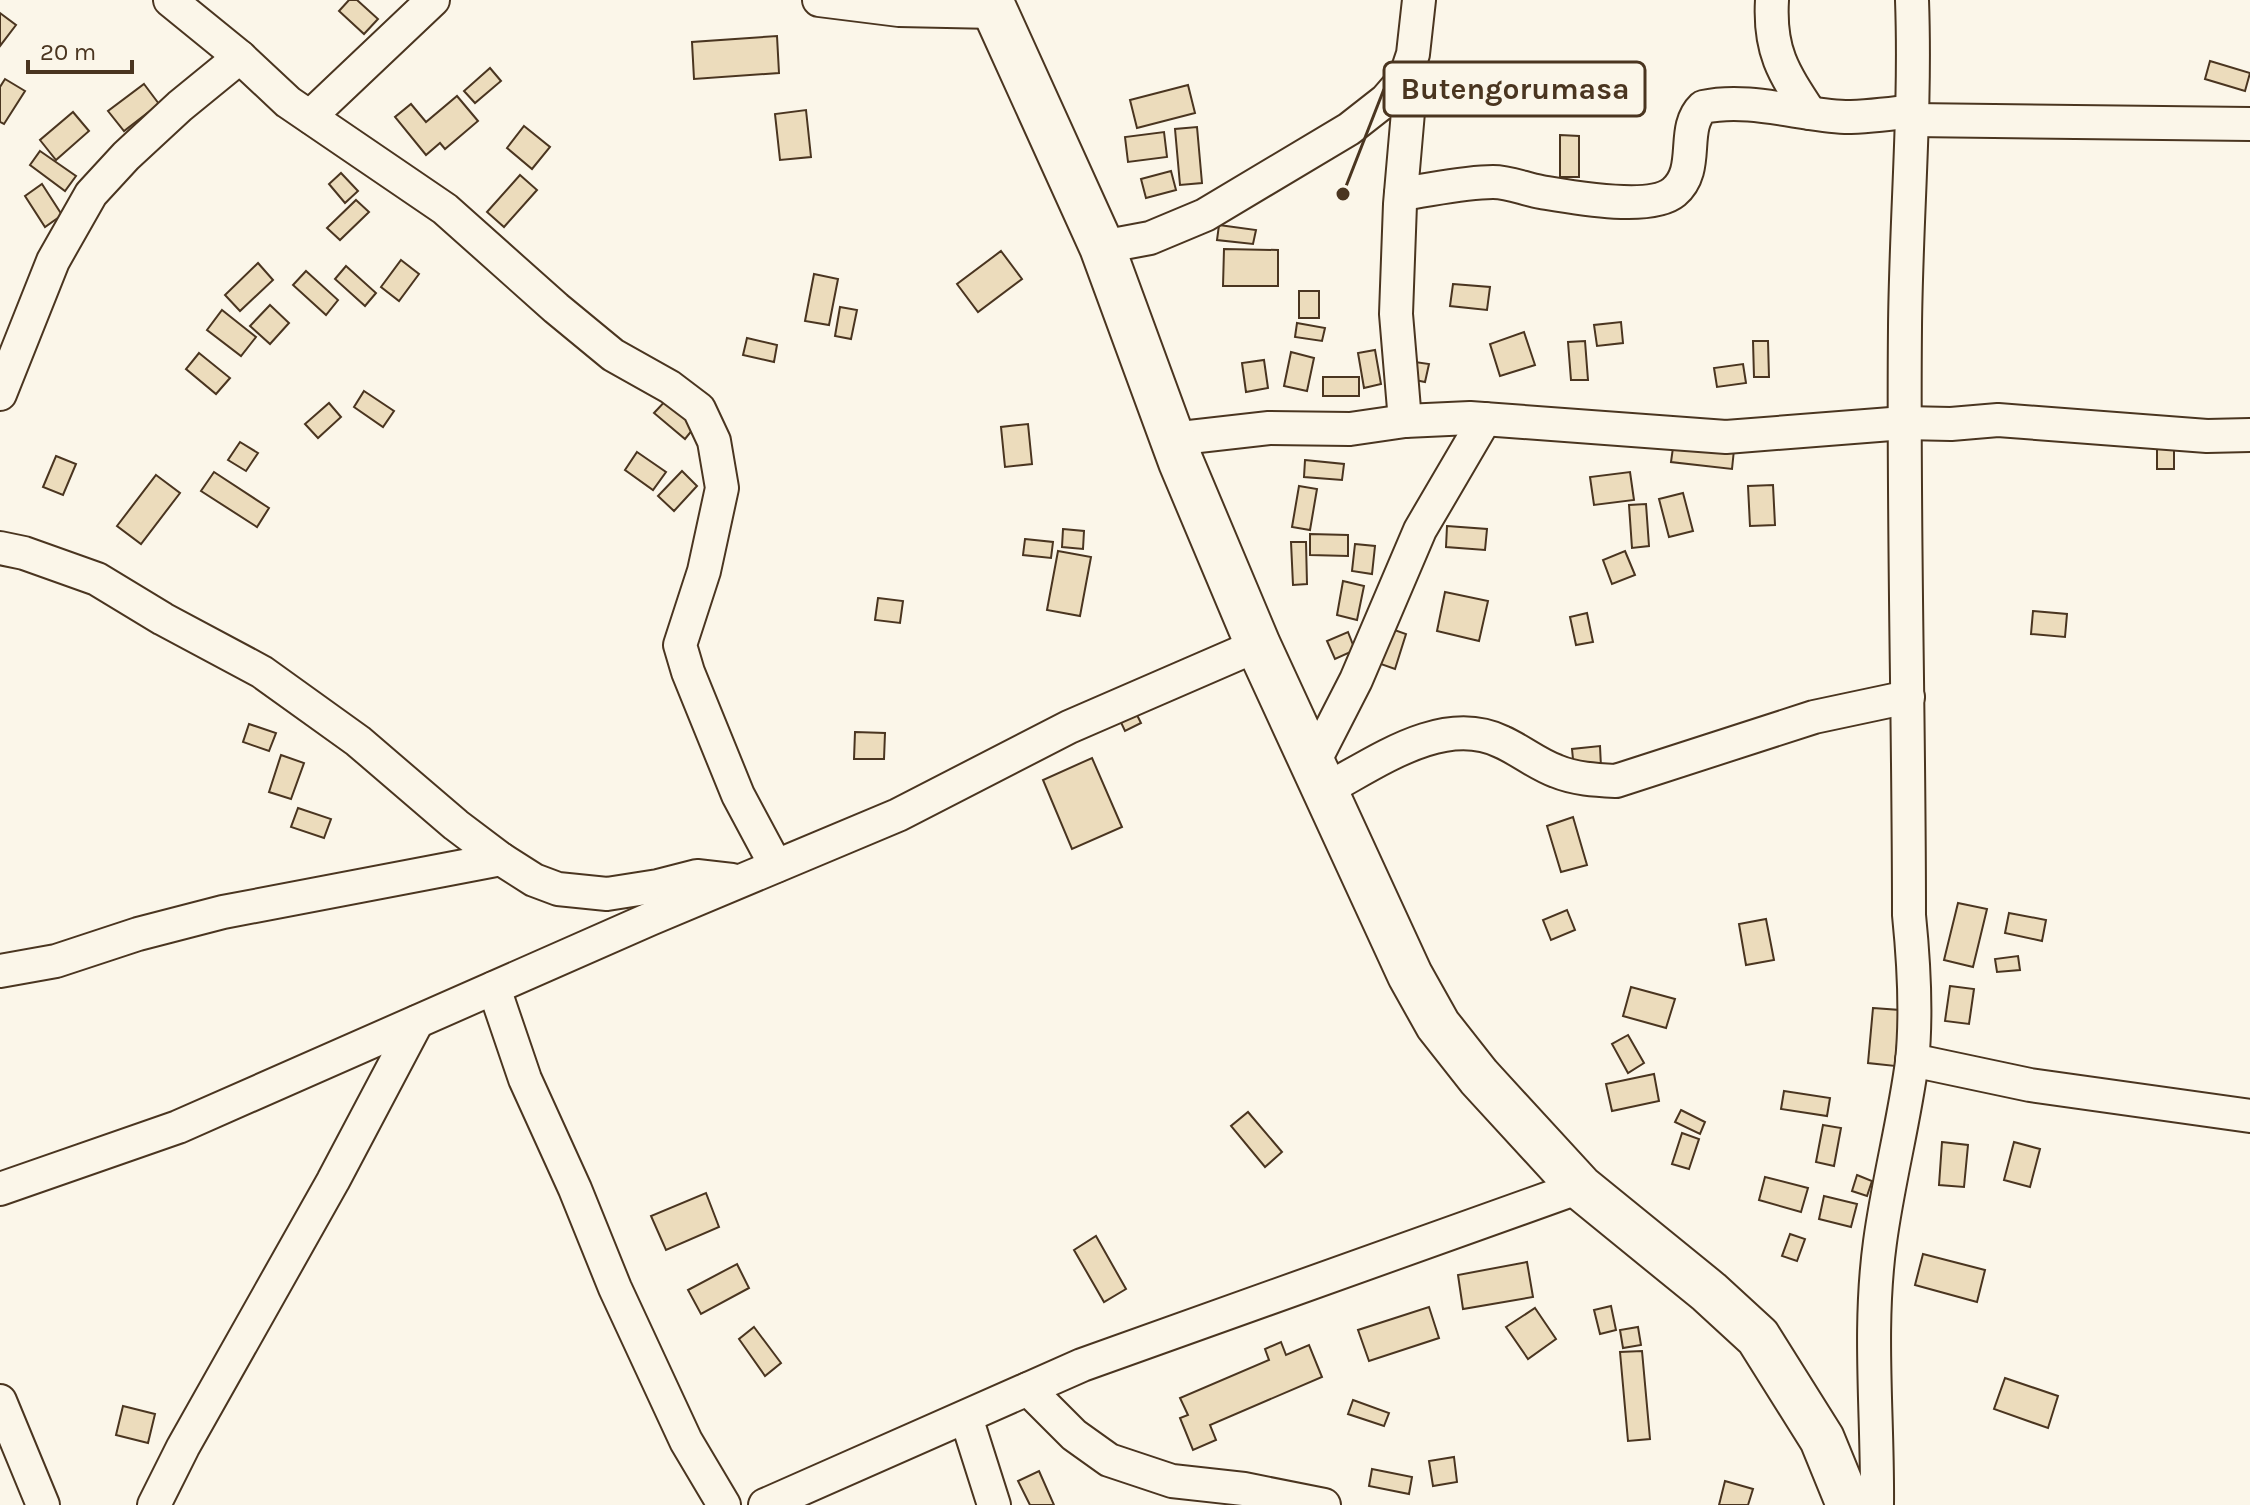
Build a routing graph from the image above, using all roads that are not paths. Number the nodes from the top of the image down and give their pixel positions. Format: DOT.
graph roads {
  1 [pos="170,0"];
  2 [pos="433,0"];
  3 [pos="819,0"];
  4 [pos="1419,0"];
  5 [pos="1772,0"];
  6 [pos="1912,0"];
  7 [pos="992,6"];
  8 [pos="1413,54"];
  9 [pos="240,57"];
  10 [pos="1810,113"];
  11 [pos="1913,115"];
  12 [pos="312,118"];
  13 [pos="2250,124"];
  14 [pos="1401,194"];
  15 [pos="1102,247"];
  16 [pos="0,394"];
  17 [pos="1485,419"];
  18 [pos="1405,421"];
  19 [pos="1904,423"];
  20 [pos="2250,435"];
  21 [pos="1172,439"];
  22 [pos="0,548"];
  23 [pos="1258,645"];
  24 [pos="1908,697"];
  25 [pos="1319,777"];
  26 [pos="501,859"];
  27 [pos="776,866"];
  28 [pos="739,882"];
  29 [pos="0,971"];
  30 [pos="494,988"];
  31 [pos="417,1022"];
  32 [pos="1912,1060"];
  33 [pos="2250,1116"];
  34 [pos="1580,1187"];
  35 [pos="0,1189"];
  36 [pos="1028,1389"];
  37 [pos="0,1401"];
  38 [pos="966,1417"];
  39 [pos="827,1490"];
  40 [pos="43,1505"];
  41 [pos="154,1505"];
  42 [pos="724,1505"];
  43 [pos="765,1505"];
  44 [pos="994,1505"];
  45 [pos="1324,1505"];
  46 [pos="1849,1505"];
  47 [pos="1877,1505"];
  1 -- 9 [label="street"];
  2 -- 12 [label="street"];
  3 -- 7 [label="street"];
  4 -- 8 [label="street"];
  5 -- 10 [label="street"];
  6 -- 11 [label="street"];
  7 -- 15 [label="street"];
  8 -- 14 [label="street"];
  8 -- 15 [label="street"];
  9 -- 12 [label="street"];
  9 -- 16 [label="street"];
  10 -- 11 [label="street"];
  10 -- 14 [label="street"];
  11 -- 13 [label="street"];
  11 -- 19 [label="street"];
  12 -- 27 [label="street"];
  14 -- 18 [label="street"];
  15 -- 21 [label="street"];
  17 -- 18 [label="street"];
  17 -- 19 [label="street"];
  17 -- 25 [label="street"];
  18 -- 21 [label="street"];
  19 -- 20 [label="street"];
  19 -- 24 [label="street"];
  21 -- 23 [label="street"];
  22 -- 26 [label="street"];
  23 -- 25 [label="street"];
  23 -- 27 [label="street"];
  24 -- 25 [label="street"];
  24 -- 32 [label="street"];
  25 -- 34 [label="street"];
  26 -- 28 [label="street"];
  26 -- 29 [label="street"];
  27 -- 28 [label="street"];
  28 -- 30 [label="street"];
  30 -- 31 [label="street"];
  30 -- 42 [label="street"];
  31 -- 35 [label="street"];
  31 -- 41 [label="street"];
  32 -- 33 [label="street"];
  32 -- 47 [label="street"];
  34 -- 36 [label="street"];
  34 -- 46 [label="street"];
  36 -- 38 [label="street"];
  36 -- 45 [label="street"];
  37 -- 40 [label="street"];
  38 -- 39 [label="street"];
  38 -- 44 [label="street"];
  39 -- 43 [label="street"];
}
